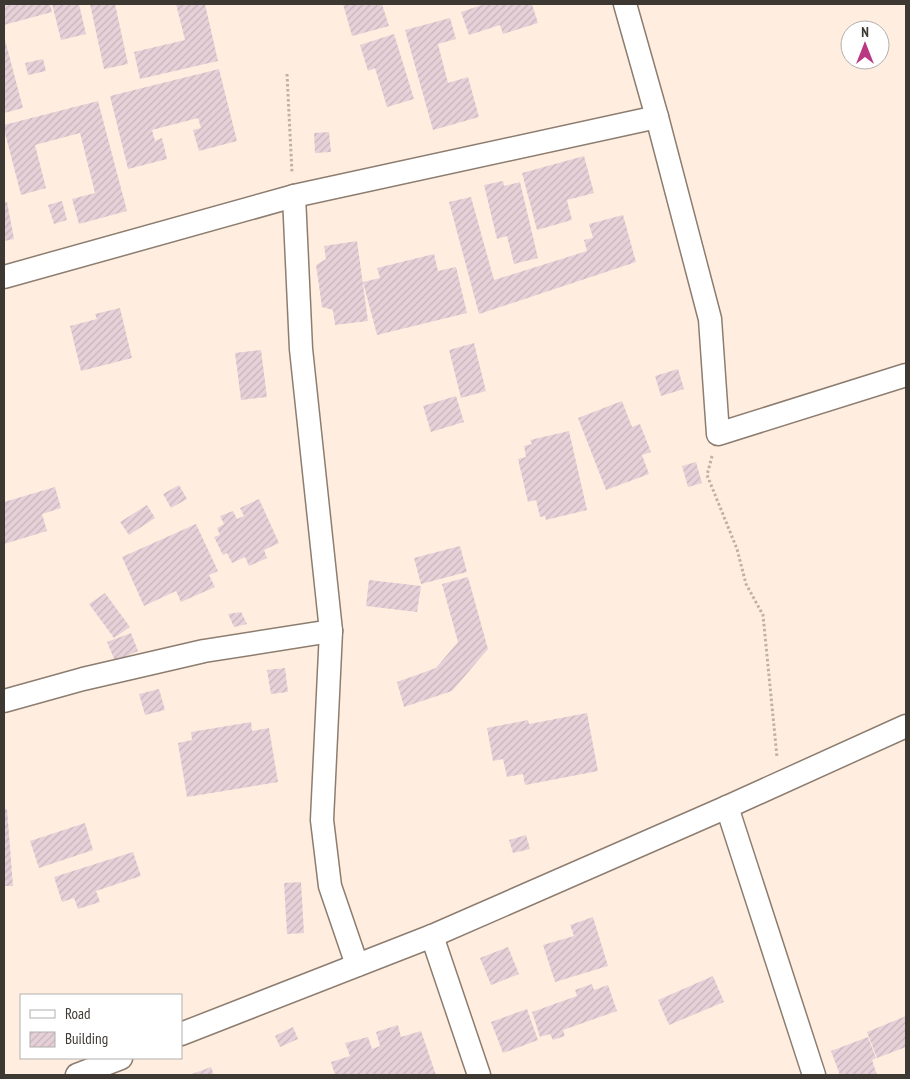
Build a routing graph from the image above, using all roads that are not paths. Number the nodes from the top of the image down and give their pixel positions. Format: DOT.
graph roads {
  1 [pos="625,4"];
  2 [pos="657,117"];
  3 [pos="294,196"];
  4 [pos="4,277"];
  5 [pos="906,374"];
  6 [pos="331,631"];
  7 [pos="4,701"];
  8 [pos="906,726"];
  9 [pos="727,807"];
  10 [pos="432,936"];
  11 [pos="356,965"];
  12 [pos="182,1034"];
  13 [pos="118,1059"];
  14 [pos="77,1075"];
  15 [pos="479,1075"];
  16 [pos="814,1075"];
  1 -- 2 [label="street"];
  2 -- 3 [label="street"];
  2 -- 5 [label="street"];
  3 -- 4 [label="street"];
  3 -- 6 [label="street"];
  6 -- 7 [label="street"];
  6 -- 11 [label="street"];
  8 -- 9 [label="street"];
  9 -- 10 [label="street"];
  9 -- 16 [label="street"];
  10 -- 11 [label="street"];
  10 -- 15 [label="street"];
  11 -- 12 [label="street"];
  13 -- 14 [label="street"];
}
